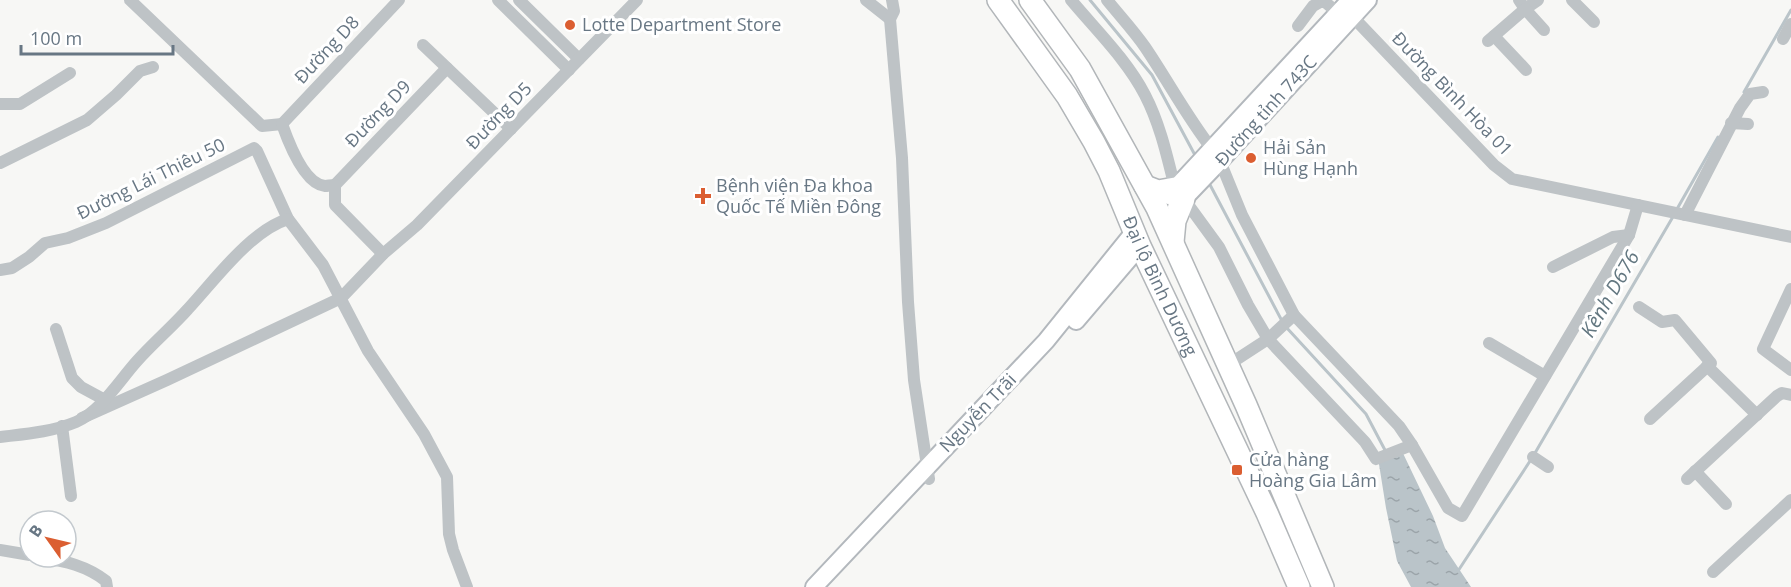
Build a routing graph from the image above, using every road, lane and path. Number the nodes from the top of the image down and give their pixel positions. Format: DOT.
graph roads {
  1 [pos="130,0"];
  2 [pos="399,0"];
  3 [pos="498,0"];
  4 [pos="519,0"];
  5 [pos="637,0"];
  6 [pos="866,0"];
  7 [pos="892,0"];
  8 [pos="998,0"];
  9 [pos="1030,0"];
  10 [pos="1071,0"];
  11 [pos="1107,0"];
  12 [pos="1368,0"];
  13 [pos="1538,0"];
  14 [pos="1572,0"];
  15 [pos="1522,5"];
  16 [pos="1346,9"];
  17 [pos="890,19"];
  18 [pos="1594,22"];
  19 [pos="1791,24"];
  20 [pos="1298,26"];
  21 [pos="1544,30"];
  22 [pos="1784,39"];
  23 [pos="423,45"];
  24 [pos="579,59"];
  25 [pos="153,67"];
  26 [pos="447,68"];
  27 [pos="569,70"];
  28 [pos="1526,70"];
  29 [pos="70,74"];
  30 [pos="1763,92"];
  31 [pos="0,104"];
  32 [pos="1731,123"];
  33 [pos="282,124"];
  34 [pos="1748,124"];
  35 [pos="511,129"];
  36 [pos="1216,155"];
  37 [pos="0,163"];
  38 [pos="335,185"];
  39 [pos="1145,186"];
  40 [pos="1179,193"];
  41 [pos="1643,206"];
  42 [pos="1160,214"];
  43 [pos="1680,214"];
  44 [pos="288,219"];
  45 [pos="1629,235"];
  46 [pos="1791,237"];
  47 [pos="1137,239"];
  48 [pos="1173,242"];
  49 [pos="383,254"];
  50 [pos="1553,267"];
  51 [pos="0,270"];
  52 [pos="1791,289"];
  53 [pos="340,298"];
  54 [pos="1639,307"];
  55 [pos="1294,315"];
  56 [pos="56,329"];
  57 [pos="1268,339"];
  58 [pos="1489,343"];
  59 [pos="1228,365"];
  60 [pos="1707,366"];
  61 [pos="1791,370"];
  62 [pos="1545,376"];
  63 [pos="1791,395"];
  64 [pos="105,400"];
  65 [pos="1756,415"];
  66 [pos="82,418"];
  67 [pos="1650,419"];
  68 [pos="62,426"];
  69 [pos="0,437"];
  70 [pos="1412,445"];
  71 [pos="1533,457"];
  72 [pos="1548,467"];
  73 [pos="928,473"];
  74 [pos="71,496"];
  75 [pos="1791,500"];
  76 [pos="1726,504"];
  77 [pos="0,550"];
  78 [pos="18,553"];
  79 [pos="78,566"];
  80 [pos="1713,572"];
  81 [pos="106,587"];
  82 [pos="467,587"];
  83 [pos="814,587"];
  84 [pos="827,587"];
  85 [pos="1299,587"];
  86 [pos="1323,587"];
  1 -- 33 [label="street"];
  2 -- 33 [label="street, Đường D8"];
  3 -- 27 [label="street"];
  4 -- 24 [label="street"];
  5 -- 24 [label="street, Đường D5"];
  6 -- 17 [label="street"];
  7 -- 17 [label="street"];
  8 -- 47 [label="highway, Đại lộ Bình Dương"];
  9 -- 39 [label="highway, Đại lộ Bình Dương"];
  10 -- 40 [label="street"];
  11 -- 36 [label="street"];
  12 -- 16 [label="main road, Đường tỉnh 743C"];
  13 -- 15 [label="street"];
  14 -- 18 [label="street"];
  15 -- 21 [label="street"];
  15 -- 28 [label="street"];
  16 -- 20 [label="street"];
  16 -- 36 [label="main road, Đường tỉnh 743C"];
  16 -- 41 [label="street, Đường Bình Hòa 01"];
  17 -- 73 [label="street"];
  19 -- 22 [label="street"];
  23 -- 26 [label="street"];
  24 -- 27 [label="street, Đường D5"];
  25 -- 37 [label="street"];
  26 -- 35 [label="street"];
  26 -- 38 [label="street, Đường D9"];
  27 -- 35 [label="street, Đường D5"];
  29 -- 31 [label="street"];
  30 -- 32 [label="street"];
  32 -- 34 [label="street"];
  32 -- 43 [label="street"];
  33 -- 38 [label="street"];
  35 -- 49 [label="street, Đường D5"];
  36 -- 40 [label="main road, Đường tỉnh 743C"];
  36 -- 55 [label="street"];
  38 -- 49 [label="street"];
  39 -- 40 [label="highway"];
  39 -- 42 [label="highway, Đại lộ Bình Dương"];
  40 -- 42 [label="main road, Đường tỉnh 743C"];
  40 -- 48 [label="highway"];
  40 -- 57 [label="street"];
  41 -- 43 [label="street, Đường Bình Hòa 01"];
  41 -- 45 [label="street"];
  42 -- 47 [label="highway"];
  42 -- 48 [label="highway, Đại lộ Bình Dương"];
  43 -- 46 [label="street, Đường Bình Hòa 01"];
  44 -- 51 [label="street, Đường Lái Thiêu 50"];
  44 -- 53 [label="street"];
  44 -- 64 [label="street"];
  45 -- 50 [label="street"];
  45 -- 62 [label="street"];
  47 -- 73 [label="main road, Nguyễn Trãi"];
  47 -- 85 [label="highway, Đại lộ Bình Dương"];
  48 -- 59 [label="highway, Đại lộ Bình Dương"];
  49 -- 53 [label="street, Đường D5"];
  52 -- 61 [label="street"];
  53 -- 66 [label="street"];
  53 -- 82 [label="street"];
  54 -- 60 [label="street"];
  55 -- 57 [label="street"];
  55 -- 70 [label="street"];
  56 -- 64 [label="street"];
  57 -- 59 [label="street"];
  57 -- 70 [label="street"];
  58 -- 62 [label="street"];
  59 -- 86 [label="highway, Đại lộ Bình Dương"];
  60 -- 65 [label="street"];
  60 -- 67 [label="street"];
  62 -- 70 [label="street"];
  63 -- 65 [label="street"];
  64 -- 66 [label="street"];
  65 -- 76 [label="street"];
  66 -- 68 [label="street"];
  68 -- 69 [label="street"];
  68 -- 74 [label="street"];
  71 -- 72 [label="street"];
  73 -- 83 [label="main road, Nguyễn Trãi"];
  73 -- 84 [label="main road, Nguyễn Trãi"];
  75 -- 80 [label="street"];
  77 -- 78 [label="street"];
  79 -- 81 [label="street"];
}
